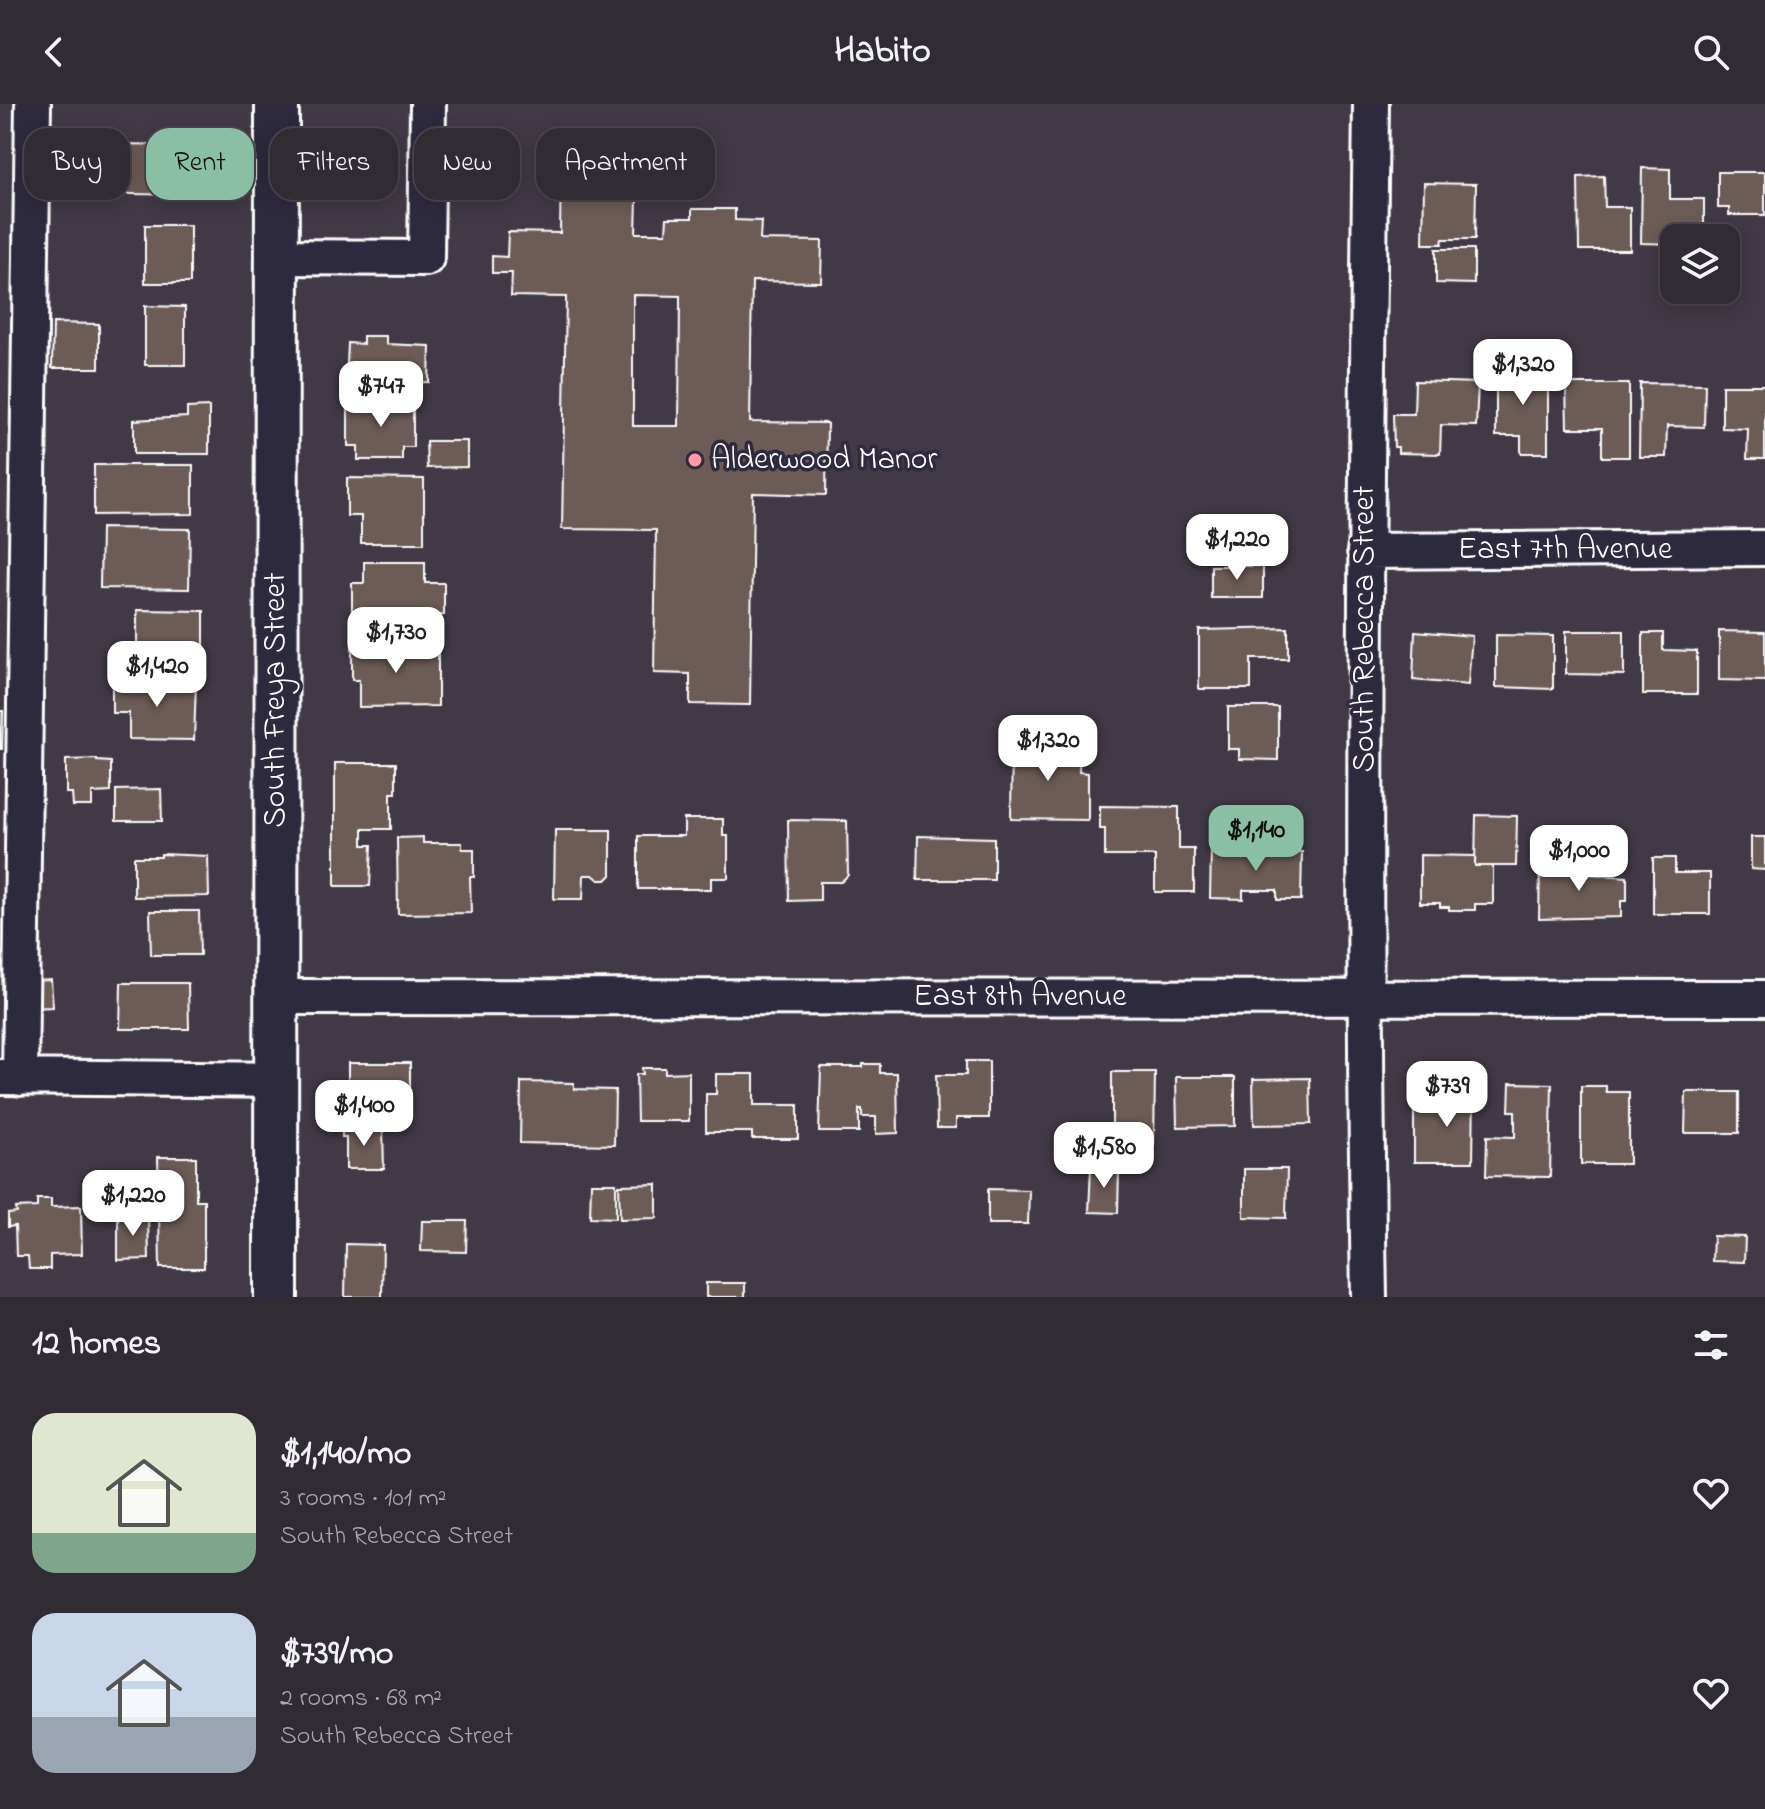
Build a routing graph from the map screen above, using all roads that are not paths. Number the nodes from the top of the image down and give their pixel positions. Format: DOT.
graph roads {
  1 [pos="33,104"];
  2 [pos="277,104"];
  3 [pos="428,104"];
  4 [pos="1371,104"];
  5 [pos="275,257"];
  6 [pos="1765,548"];
  7 [pos="1365,551"];
  8 [pos="276,997"];
  9 [pos="1363,997"];
  10 [pos="1765,998"];
  11 [pos="10,1077"];
  12 [pos="277,1080"];
  13 [pos="276,1297"];
  14 [pos="1369,1297"];
  1 -- 11 [label="street"];
  2 -- 5 [label="main road, South Freya Street"];
  3 -- 5 [label="street"];
  4 -- 7 [label="street, South Rebecca Street"];
  5 -- 8 [label="main road, South Freya Street"];
  6 -- 7 [label="street, East 7th Avenue"];
  7 -- 9 [label="street, South Rebecca Street"];
  8 -- 9 [label="street, East 8th Avenue"];
  8 -- 12 [label="main road, South Freya Street"];
  9 -- 10 [label="street, East 8th Avenue"];
  9 -- 14 [label="street, South Rebecca Street"];
  11 -- 12 [label="street"];
  12 -- 13 [label="main road, South Freya Street"];
}
